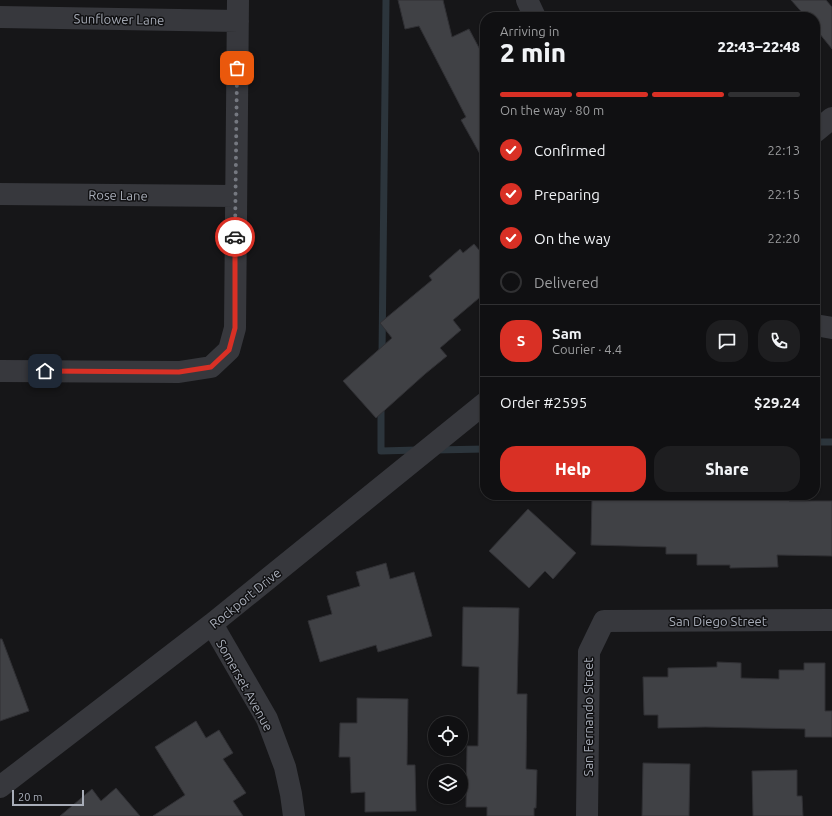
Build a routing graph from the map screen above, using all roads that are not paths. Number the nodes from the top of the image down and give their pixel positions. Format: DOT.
graph roads {
  1 [pos="527,0"];
  2 [pos="238,10"];
  3 [pos="533,12"];
  4 [pos="0,17"];
  5 [pos="832,118"];
  6 [pos="820,128"];
  7 [pos="0,194"];
  8 [pos="235,196"];
  9 [pos="820,326"];
  10 [pos="832,328"];
  11 [pos="0,371"];
  12 [pos="480,407"];
  13 [pos="832,620"];
  14 [pos="604,622"];
  15 [pos="212,624"];
  16 [pos="0,787"];
  17 [pos="294,816"];
  18 [pos="588,816"];
  1 -- 3 [label="street"];
  2 -- 4 [label="street, Sunflower Lane"];
  2 -- 8 [label="street"];
  5 -- 6 [label="street"];
  7 -- 8 [label="street, Rose Lane"];
  8 -- 11 [label="street"];
  9 -- 10 [label="street"];
  12 -- 15 [label="street, Rockport Drive"];
  13 -- 14 [label="street, San Diego Street"];
  14 -- 18 [label="street, San Fernando Street"];
  15 -- 16 [label="street, Rockport Drive"];
  15 -- 17 [label="street, Somerset Avenue"];
}
